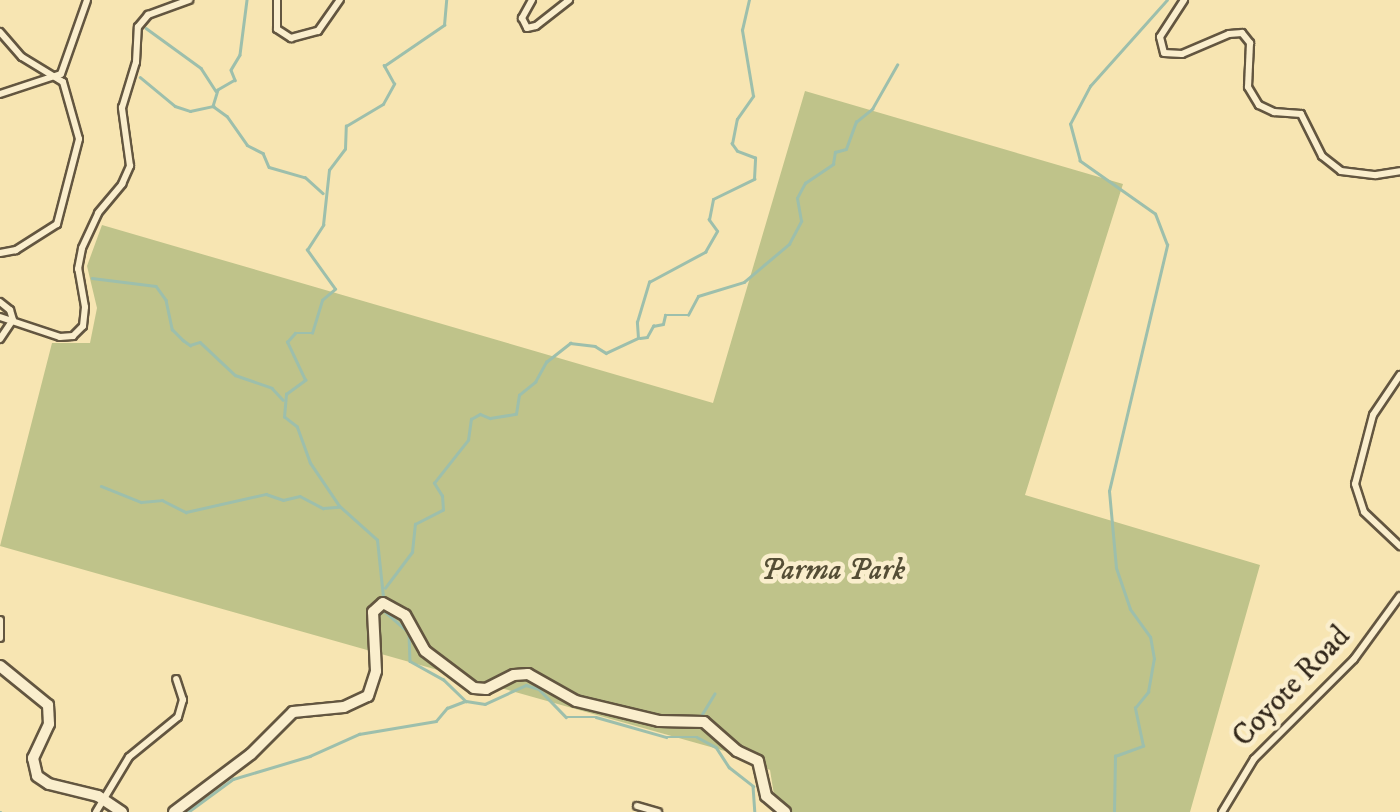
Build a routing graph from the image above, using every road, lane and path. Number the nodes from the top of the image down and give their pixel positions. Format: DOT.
graph roads {
  1 [pos="87,0"];
  2 [pos="189,0"];
  3 [pos="277,0"];
  4 [pos="340,0"];
  5 [pos="532,0"];
  6 [pos="569,0"];
  7 [pos="1184,0"];
  8 [pos="0,32"];
  9 [pos="58,76"];
  10 [pos="0,94"];
  11 [pos="1400,171"];
  12 [pos="0,254"];
  13 [pos="0,302"];
  14 [pos="0,317"];
  15 [pos="12,320"];
  16 [pos="0,340"];
  17 [pos="1400,376"];
  18 [pos="1400,546"];
  19 [pos="1400,596"];
  20 [pos="0,620"];
  21 [pos="0,638"];
  22 [pos="0,666"];
  23 [pos="176,680"];
  24 [pos="105,799"];
  25 [pos="637,806"];
  26 [pos="96,812"];
  27 [pos="122,812"];
  28 [pos="174,812"];
  29 [pos="658,812"];
  30 [pos="785,812"];
  31 [pos="1222,812"];
  1 -- 9 [label="street"];
  2 -- 15 [label="street"];
  3 -- 4 [label="street"];
  5 -- 6 [label="street"];
  7 -- 11 [label="street"];
  8 -- 9 [label="street"];
  9 -- 10 [label="street"];
  9 -- 12 [label="street"];
  13 -- 15 [label="street"];
  14 -- 15 [label="street"];
  15 -- 16 [label="street"];
  17 -- 18 [label="street"];
  19 -- 31 [label="street, Coyote Road"];
  20 -- 21 [label="street"];
  22 -- 24 [label="main road"];
  23 -- 24 [label="street"];
  24 -- 26 [label="street"];
  24 -- 27 [label="main road"];
  25 -- 29 [label="street"];
  28 -- 30 [label="main road"];
}
